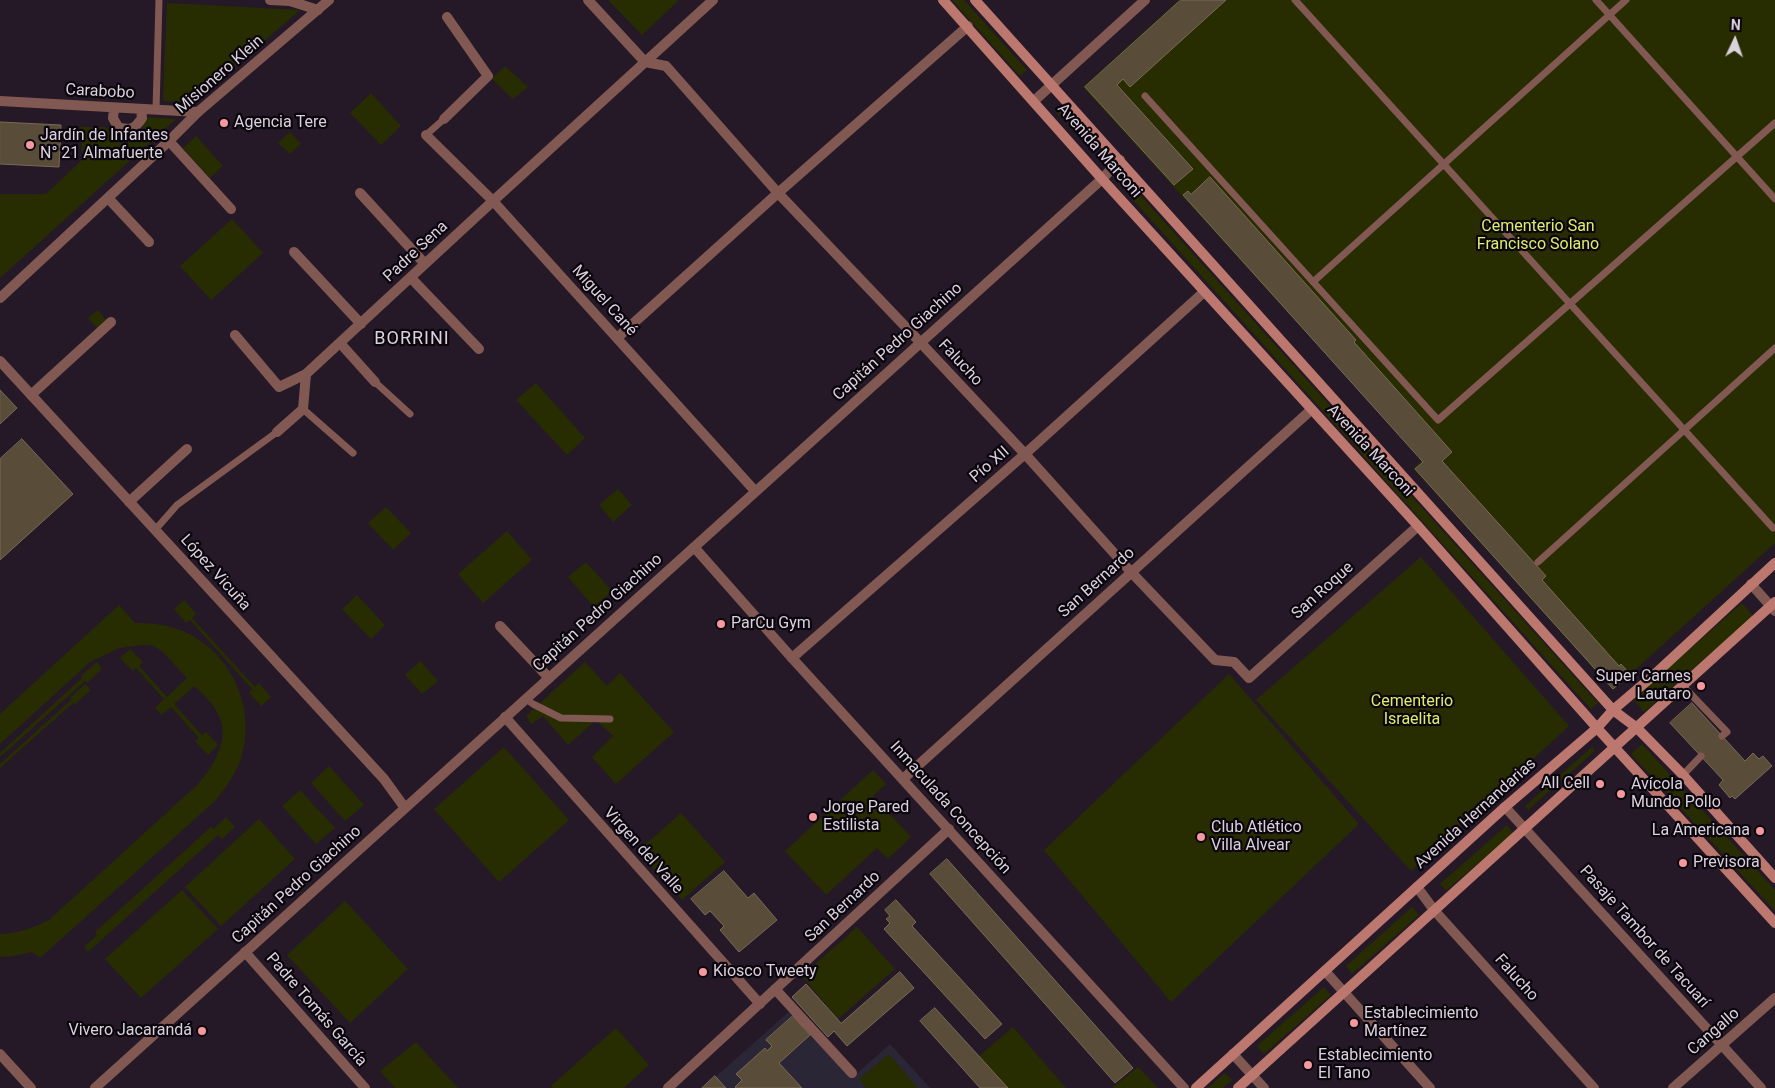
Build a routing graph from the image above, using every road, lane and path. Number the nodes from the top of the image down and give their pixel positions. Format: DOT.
graph roads {
  1 [pos="158,0"];
  2 [pos="270,0"];
  3 [pos="329,0"];
  4 [pos="588,0"];
  5 [pos="714,0"];
  6 [pos="943,0"];
  7 [pos="975,0"];
  8 [pos="1145,0"];
  9 [pos="1295,0"];
  10 [pos="1596,0"];
  11 [pos="1626,0"];
  12 [pos="318,10"];
  13 [pos="1609,15"];
  14 [pos="447,17"];
  15 [pos="968,26"];
  16 [pos="645,62"];
  17 [pos="1052,84"];
  18 [pos="1144,96"];
  19 [pos="0,101"];
  20 [pos="1034,101"];
  21 [pos="114,108"];
  22 [pos="141,109"];
  23 [pos="156,110"];
  24 [pos="198,112"];
  25 [pos="444,119"];
  26 [pos="1775,123"];
  27 [pos="426,135"];
  28 [pos="169,141"];
  29 [pos="1737,157"];
  30 [pos="1120,160"];
  31 [pos="1444,164"];
  32 [pos="1102,179"];
  33 [pos="360,193"];
  34 [pos="778,193"];
  35 [pos="108,198"];
  36 [pos="1775,199"];
  37 [pos="493,201"];
  38 [pos="231,209"];
  39 [pos="149,242"];
  40 [pos="294,252"];
  41 [pos="425,264"];
  42 [pos="411,278"];
  43 [pos="1313,282"];
  44 [pos="1204,292"];
  45 [pos="0,298"];
  46 [pos="1570,304"];
  47 [pos="111,322"];
  48 [pos="361,324"];
  49 [pos="235,336"];
  50 [pos="617,338"];
  51 [pos="920,342"];
  52 [pos="340,343"];
  53 [pos="1775,348"];
  54 [pos="479,349"];
  55 [pos="0,361"];
  56 [pos="306,374"];
  57 [pos="375,382"];
  58 [pos="31,394"];
  59 [pos="303,409"];
  60 [pos="1311,410"];
  61 [pos="410,414"];
  62 [pos="1684,431"];
  63 [pos="277,432"];
  64 [pos="187,449"];
  65 [pos="353,453"];
  66 [pos="1025,454"];
  67 [pos="755,491"];
  68 [pos="129,502"];
  69 [pos="1418,526"];
  70 [pos="1773,528"];
  71 [pos="155,530"];
  72 [pos="694,547"];
  73 [pos="1538,562"];
  74 [pos="1775,563"];
  75 [pos="1131,572"];
  76 [pos="1751,584"];
  77 [pos="1774,606"];
  78 [pos="500,626"];
  79 [pos="792,658"];
  80 [pos="549,678"];
  81 [pos="1249,678"];
  82 [pos="1682,685"];
  83 [pos="526,699"];
  84 [pos="1613,710"];
  85 [pos="505,717"];
  86 [pos="610,719"];
  87 [pos="1597,728"];
  88 [pos="1637,728"];
  89 [pos="1722,736"];
  90 [pos="1615,746"];
  91 [pos="1701,756"];
  92 [pos="1683,775"];
  93 [pos="903,779"];
  94 [pos="1505,807"];
  95 [pos="405,808"];
  96 [pos="1524,828"];
  97 [pos="949,829"];
  98 [pos="1775,878"];
  99 [pos="1417,887"];
  100 [pos="1434,910"];
  101 [pos="1775,923"];
  102 [pos="245,952"];
  103 [pos="1325,971"];
  104 [pos="775,989"];
  105 [pos="1344,992"];
  106 [pos="1775,998"];
  107 [pos="760,1004"];
  108 [pos="1721,1044"];
  109 [pos="0,1054"];
  110 [pos="1233,1054"];
  111 [pos="852,1073"];
  112 [pos="1252,1075"];
  113 [pos="31,1088"];
  114 [pos="95,1088"];
  115 [pos="364,1088"];
  116 [pos="668,1088"];
  117 [pos="1184,1088"];
  118 [pos="1196,1088"];
  119 [pos="1238,1088"];
  120 [pos="1264,1088"];
  121 [pos="1430,1088"];
  122 [pos="1594,1088"];
  123 [pos="1673,1088"];
  124 [pos="1761,1088"];
  1 -- 23 [label="lane"];
  2 -- 12 [label="street"];
  3 -- 12 [label="street, Misionero Klein"];
  4 -- 16 [label="street"];
  5 -- 16 [label="street, Padre Sena"];
  6 -- 15 [label="main road, Avenida Marconi"];
  7 -- 17 [label="main road, Avenida Marconi"];
  8 -- 17 [label="street"];
  9 -- 31 [label="lane"];
  10 -- 13 [label="lane"];
  11 -- 13 [label="lane"];
  12 -- 24 [label="street, Misionero Klein"];
  13 -- 29 [label="lane"];
  13 -- 31 [label="lane"];
  14 -- 25 [label="street"];
  15 -- 20 [label="main road, Avenida Marconi"];
  15 -- 34 [label="street"];
  16 -- 34 [label="street, Falucho"];
  16 -- 37 [label="street, Padre Sena"];
  17 -- 20 [label="street"];
  17 -- 30 [label="main road, Avenida Marconi"];
  18 -- 43 [label="lane"];
  19 -- 21 [label="street, Carabobo"];
  20 -- 32 [label="main road, Avenida Marconi"];
  21 -- 22 [label="street, Carabobo"];
  21 -- 22 [label="street"];
  22 -- 23 [label="street, Carabobo"];
  23 -- 24 [label="street, Carabobo"];
  24 -- 28 [label="street, Misionero Klein"];
  25 -- 27 [label="lane"];
  26 -- 29 [label="lane"];
  27 -- 37 [label="street, Miguel Cané"];
  28 -- 35 [label="street, Misionero Klein"];
  28 -- 38 [label="street"];
  29 -- 36 [label="lane"];
  29 -- 46 [label="lane"];
  30 -- 32 [label="street, Capitán Pedro Giachino"];
  30 -- 84 [label="main road, Avenida Marconi"];
  31 -- 43 [label="lane"];
  31 -- 46 [label="lane"];
  32 -- 44 [label="main road, Avenida Marconi"];
  32 -- 51 [label="street, Capitán Pedro Giachino"];
  33 -- 41 [label="street"];
  34 -- 50 [label="street"];
  34 -- 51 [label="street, Falucho"];
  35 -- 39 [label="street"];
  35 -- 45 [label="street, Misionero Klein"];
  37 -- 41 [label="street, Padre Sena"];
  37 -- 50 [label="street, Miguel Cané"];
  40 -- 48 [label="street"];
  41 -- 42 [label="street, Padre Sena"];
  42 -- 48 [label="street, Padre Sena"];
  42 -- 54 [label="street"];
  43 -- 46 [label="lane"];
  44 -- 60 [label="main road, Avenida Marconi"];
  44 -- 66 [label="street, Pío XII"];
  46 -- 62 [label="lane"];
  47 -- 58 [label="street"];
  48 -- 52 [label="street, Padre Sena"];
  49 -- 56 [label="street, Padre Sena"];
  50 -- 67 [label="street, Miguel Cané"];
  51 -- 66 [label="street, Falucho"];
  51 -- 67 [label="street, Capitán Pedro Giachino"];
  52 -- 56 [label="street, Padre Sena"];
  52 -- 57 [label="street"];
  53 -- 62 [label="lane"];
  55 -- 58 [label="street, López Vicuña"];
  56 -- 59 [label="street"];
  57 -- 61 [label="lane"];
  58 -- 68 [label="street, López Vicuña"];
  59 -- 63 [label="street"];
  59 -- 65 [label="lane"];
  60 -- 69 [label="main road, Avenida Marconi"];
  60 -- 75 [label="street, San Bernardo"];
  62 -- 70 [label="lane"];
  62 -- 73 [label="lane"];
  63 -- 71 [label="lane"];
  64 -- 68 [label="street"];
  66 -- 75 [label="street, Falucho"];
  66 -- 79 [label="street, Pío XII"];
  67 -- 72 [label="street, Capitán Pedro Giachino"];
  68 -- 71 [label="street, López Vicuña"];
  69 -- 81 [label="street, San Roque"];
  69 -- 87 [label="main road, Avenida Marconi"];
  71 -- 95 [label="street, López Vicuña"];
  72 -- 79 [label="street, Inmaculada Concepción"];
  72 -- 80 [label="street, Capitán Pedro Giachino"];
  74 -- 76 [label="main road, Avenida Hernandarias"];
  75 -- 81 [label="street, Falucho"];
  75 -- 93 [label="street, San Bernardo"];
  76 -- 77 [label="street"];
  76 -- 84 [label="main road, Avenida Hernandarias"];
  77 -- 82 [label="main road"];
  78 -- 80 [label="street"];
  79 -- 93 [label="street, Inmaculada Concepción"];
  80 -- 83 [label="street, Capitán Pedro Giachino"];
  82 -- 88 [label="main road"];
  82 -- 89 [label="lane"];
  83 -- 85 [label="street, Capitán Pedro Giachino"];
  83 -- 86 [label="lane"];
  84 -- 87 [label="main road, Avenida Hernandarias"];
  84 -- 88 [label="main road, Avenida Marconi"];
  85 -- 95 [label="street, Capitán Pedro Giachino"];
  85 -- 107 [label="street, Virgen del Valle"];
  87 -- 90 [label="main road, Avenida Marconi"];
  87 -- 94 [label="main road, Avenida Hernandarias"];
  88 -- 90 [label="main road"];
  88 -- 92 [label="main road, Avenida Marconi"];
  90 -- 96 [label="main road"];
  90 -- 101 [label="main road, Avenida Marconi"];
  91 -- 92 [label="lane"];
  92 -- 98 [label="main road, Avenida Marconi"];
  93 -- 97 [label="street, Inmaculada Concepción"];
  94 -- 96 [label="street, Pasaje Tambor de Tacuarí"];
  94 -- 99 [label="main road, Avenida Hernandarias"];
  95 -- 102 [label="street, Capitán Pedro Giachino"];
  96 -- 100 [label="main road"];
  96 -- 108 [label="street, Pasaje Tambor de Tacuarí"];
  97 -- 104 [label="street, San Bernardo"];
  97 -- 117 [label="street, Inmaculada Concepción"];
  99 -- 100 [label="street, Falucho"];
  99 -- 103 [label="main road, Avenida Hernandarias"];
  100 -- 105 [label="main road"];
  100 -- 122 [label="street, Falucho"];
  102 -- 114 [label="street, Capitán Pedro Giachino"];
  102 -- 115 [label="street, Padre Tomás García"];
  103 -- 105 [label="street"];
  103 -- 110 [label="main road, Avenida Hernandarias"];
  104 -- 107 [label="street, San Bernardo"];
  104 -- 111 [label="street"];
  105 -- 112 [label="main road"];
  105 -- 121 [label="street"];
  106 -- 108 [label="street, Cangallo"];
  107 -- 116 [label="street, San Bernardo"];
  108 -- 123 [label="street, Cangallo"];
  108 -- 124 [label="street, Pasaje Tambor de Tacuarí"];
  109 -- 113 [label="street"];
  110 -- 112 [label="street"];
  110 -- 118 [label="main road, Avenida Hernandarias"];
  112 -- 119 [label="main road"];
  112 -- 120 [label="street"];
}
